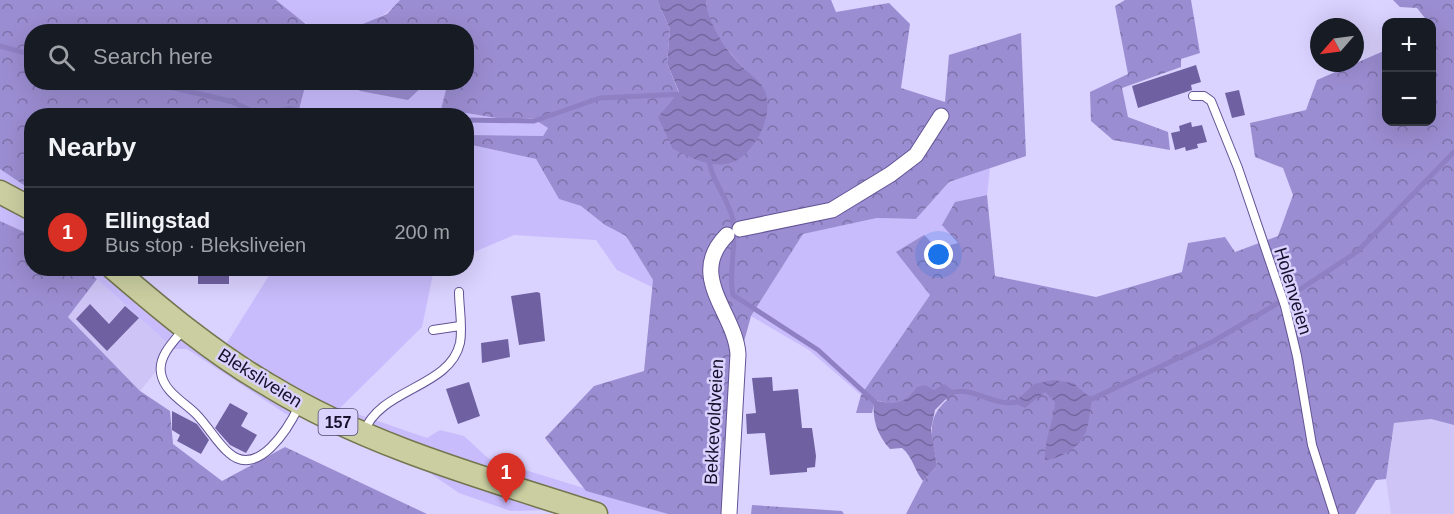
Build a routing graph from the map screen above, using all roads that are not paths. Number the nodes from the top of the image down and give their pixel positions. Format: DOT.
graph roads {
  1 [pos="1193,96"];
  2 [pos="940,116"];
  3 [pos="0,192"];
  4 [pos="24,205"];
  5 [pos="122,276"];
  6 [pos="459,292"];
  7 [pos="460,326"];
  8 [pos="184,328"];
  9 [pos="433,330"];
  10 [pos="301,404"];
  11 [pos="364,433"];
  12 [pos="596,514"];
  13 [pos="729,514"];
  14 [pos="1334,514"];
  1 -- 14 [label="lane, Holenveien"];
  2 -- 13 [label="street, Bekkevoldveien"];
  3 -- 4 [label="main road"];
  5 -- 8 [label="main road, Bleksliveien / 157"];
  6 -- 7 [label="lane"];
  7 -- 9 [label="lane"];
  7 -- 11 [label="lane"];
  8 -- 10 [label="main road, Bleksliveien / 157"];
  8 -- 10 [label="lane"];
  10 -- 11 [label="main road, Bleksliveien / 157"];
  11 -- 12 [label="main road, Bleksliveien / 157"];
}
